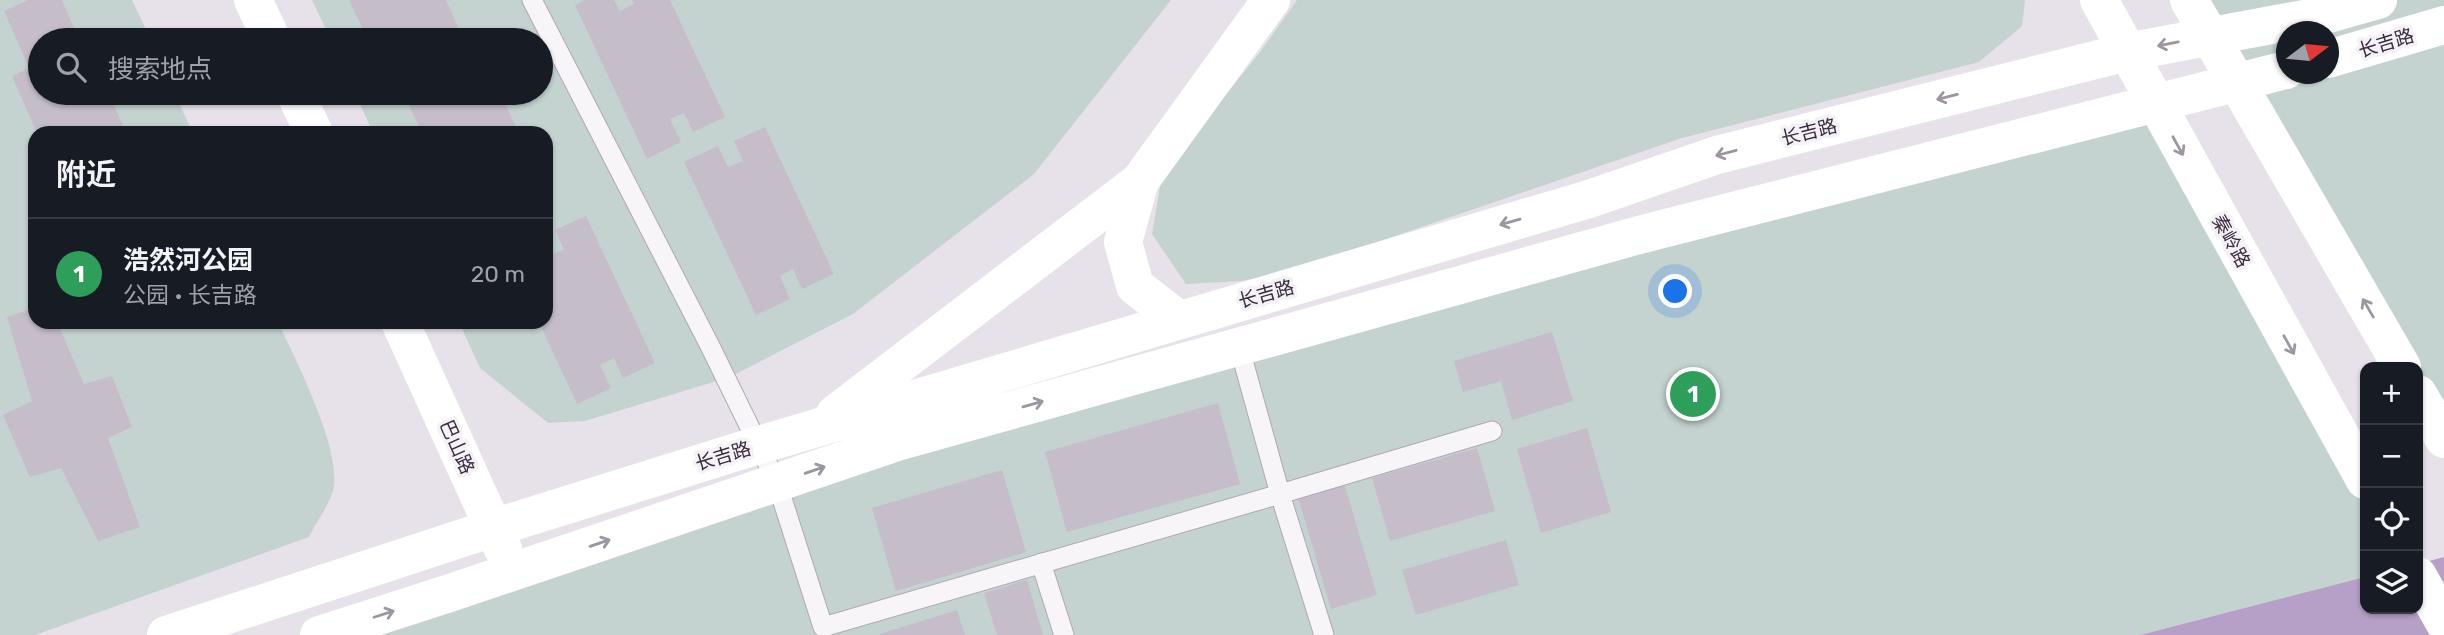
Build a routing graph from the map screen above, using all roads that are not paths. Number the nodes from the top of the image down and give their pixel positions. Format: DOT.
graph roads {
  1 [pos="253,0"];
  2 [pos="532,0"];
  3 [pos="1271,0"];
  4 [pos="2099,0"];
  5 [pos="2189,0"];
  6 [pos="2378,0"];
  7 [pos="2444,25"];
  8 [pos="266,28"];
  9 [pos="546,28"];
  10 [pos="2210,36"];
  11 [pos="553,41"];
  12 [pos="2127,52"];
  13 [pos="2339,57"];
  14 [pos="2276,73"];
  15 [pos="2237,82"];
  16 [pos="2154,103"];
  17 [pos="301,105"];
  18 [pos="311,126"];
  19 [pos="1140,181"];
  20 [pos="1179,320"];
  21 [pos="403,329"];
  22 [pos="1239,346"];
  23 [pos="2399,362"];
  24 [pos="2423,402"];
  25 [pos="818,428"];
  26 [pos="1492,431"];
  27 [pos="2444,439"];
  28 [pos="759,445"];
  29 [pos="2360,471"];
  30 [pos="777,482"];
  31 [pos="1280,494"];
  32 [pos="493,528"];
  33 [pos="1041,563"];
  34 [pos="513,572"];
  35 [pos="2423,585"];
  36 [pos="2444,622"];
  37 [pos="824,631"];
  38 [pos="166,635"];
  39 [pos="319,635"];
  40 [pos="1064,635"];
  41 [pos="1324,635"];
  1 -- 8 [label="street"];
  2 -- 9 [label="lane"];
  3 -- 19 [label="street"];
  4 -- 12 [label="street, 秦岭路"];
  5 -- 10 [label="street"];
  6 -- 10 [label="street, 长吉路"];
  7 -- 13 [label="street, 长吉路"];
  10 -- 12 [label="street, 长吉路, one-way"];
  10 -- 15 [label="street"];
  11 -- 28 [label="lane"];
  12 -- 16 [label="street, 秦岭路"];
  12 -- 20 [label="street, 长吉路, one-way"];
  14 -- 15 [label="street"];
  15 -- 16 [label="street"];
  23 -- 15 [label="street, one-way"];
  16 -- 22 [label="street"];
  16 -- 29 [label="street, 秦岭路, one-way"];
  17 -- 18 [label="street"];
  19 -- 20 [label="street"];
  19 -- 25 [label="street"];
  20 -- 25 [label="street, 长吉路"];
  21 -- 32 [label="street, 巴山路"];
  30 -- 22 [label="street, one-way"];
  22 -- 31 [label="lane"];
  24 -- 27 [label="street"];
  25 -- 28 [label="street, 长吉路"];
  26 -- 31 [label="lane"];
  28 -- 30 [label="lane"];
  28 -- 32 [label="street, 长吉路"];
  34 -- 30 [label="street, one-way"];
  30 -- 37 [label="lane"];
  31 -- 33 [label="lane"];
  31 -- 41 [label="lane"];
  32 -- 34 [label="street, 巴山路"];
  32 -- 38 [label="street, 长吉路"];
  33 -- 37 [label="lane"];
  33 -- 40 [label="lane"];
  39 -- 34 [label="street, one-way"];
  35 -- 36 [label="street"];
}
